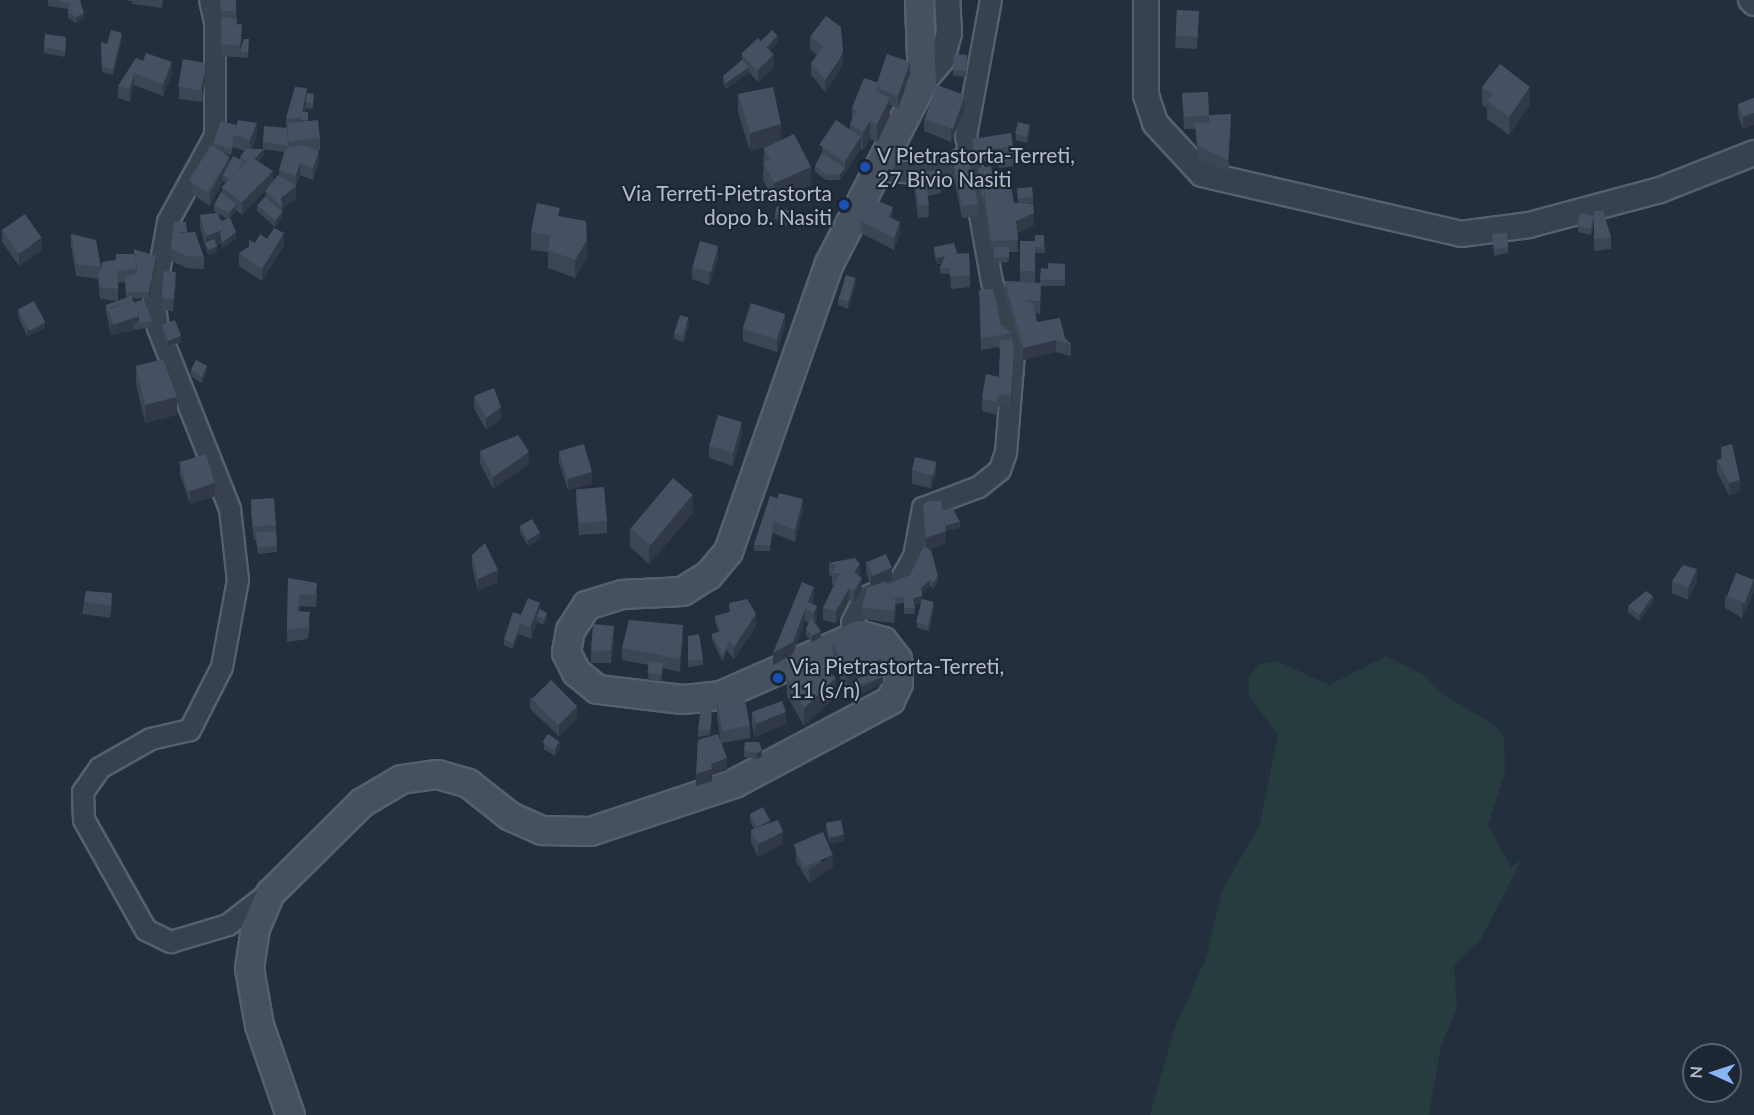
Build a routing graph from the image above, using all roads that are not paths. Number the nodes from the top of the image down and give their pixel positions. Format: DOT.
graph roads {
  1 [pos="210,0"];
  2 [pos="920,0"];
  3 [pos="947,0"];
  4 [pos="991,0"];
  5 [pos="1146,0"];
  6 [pos="1749,0"];
  7 [pos="1754,5"];
  8 [pos="922,84"];
  9 [pos="1754,153"];
  10 [pos="968,154"];
  11 [pos="877,171"];
  12 [pos="854,637"];
  13 [pos="270,893"];
  14 [pos="290,1115"];
  1 -- 13 [label="street"];
  2 -- 8 [label="main road"];
  3 -- 8 [label="street"];
  4 -- 10 [label="street"];
  5 -- 9 [label="street"];
  6 -- 7 [label="street"];
  8 -- 11 [label="main road"];
  10 -- 11 [label="street"];
  10 -- 12 [label="street"];
  11 -- 12 [label="main road"];
  12 -- 13 [label="main road"];
  13 -- 14 [label="main road"];
}
